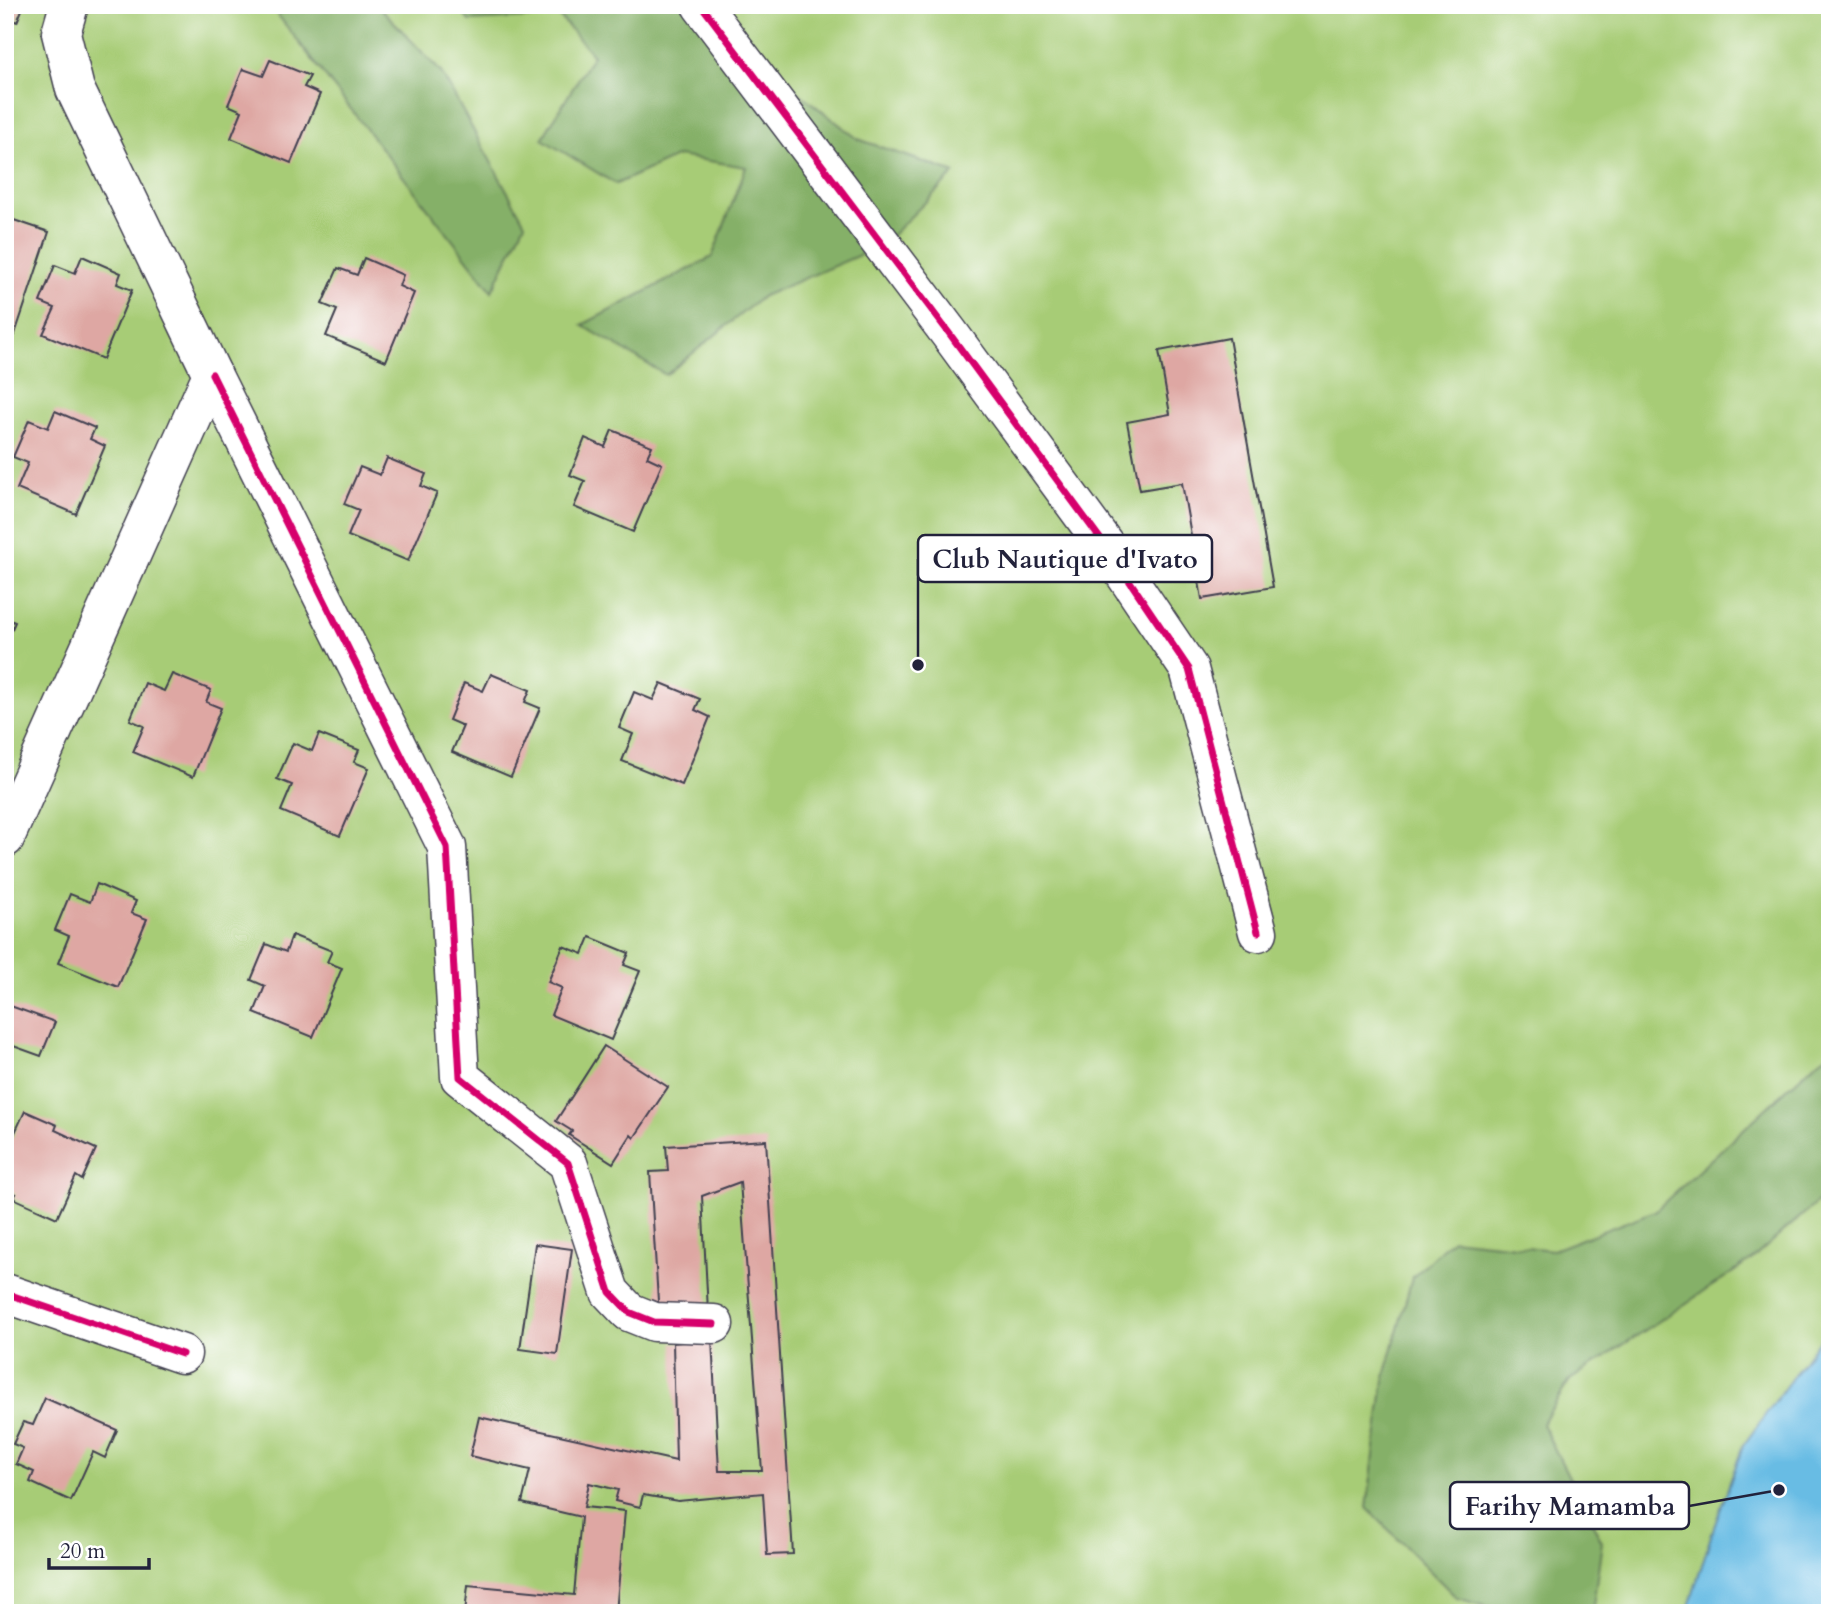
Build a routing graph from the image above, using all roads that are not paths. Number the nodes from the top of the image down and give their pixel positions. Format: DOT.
graph roads {
  1 [pos="69,5"];
  2 [pos="701,5"];
  3 [pos="212,374"];
  4 [pos="5,838"];
  5 [pos="1258,932"];
  6 [pos="5,1293"];
  7 [pos="714,1324"];
  8 [pos="182,1354"];
  1 -- 3 [label="street"];
  2 -- 5 [label="street"];
  3 -- 4 [label="street"];
  3 -- 7 [label="street"];
  6 -- 8 [label="street"];
}
